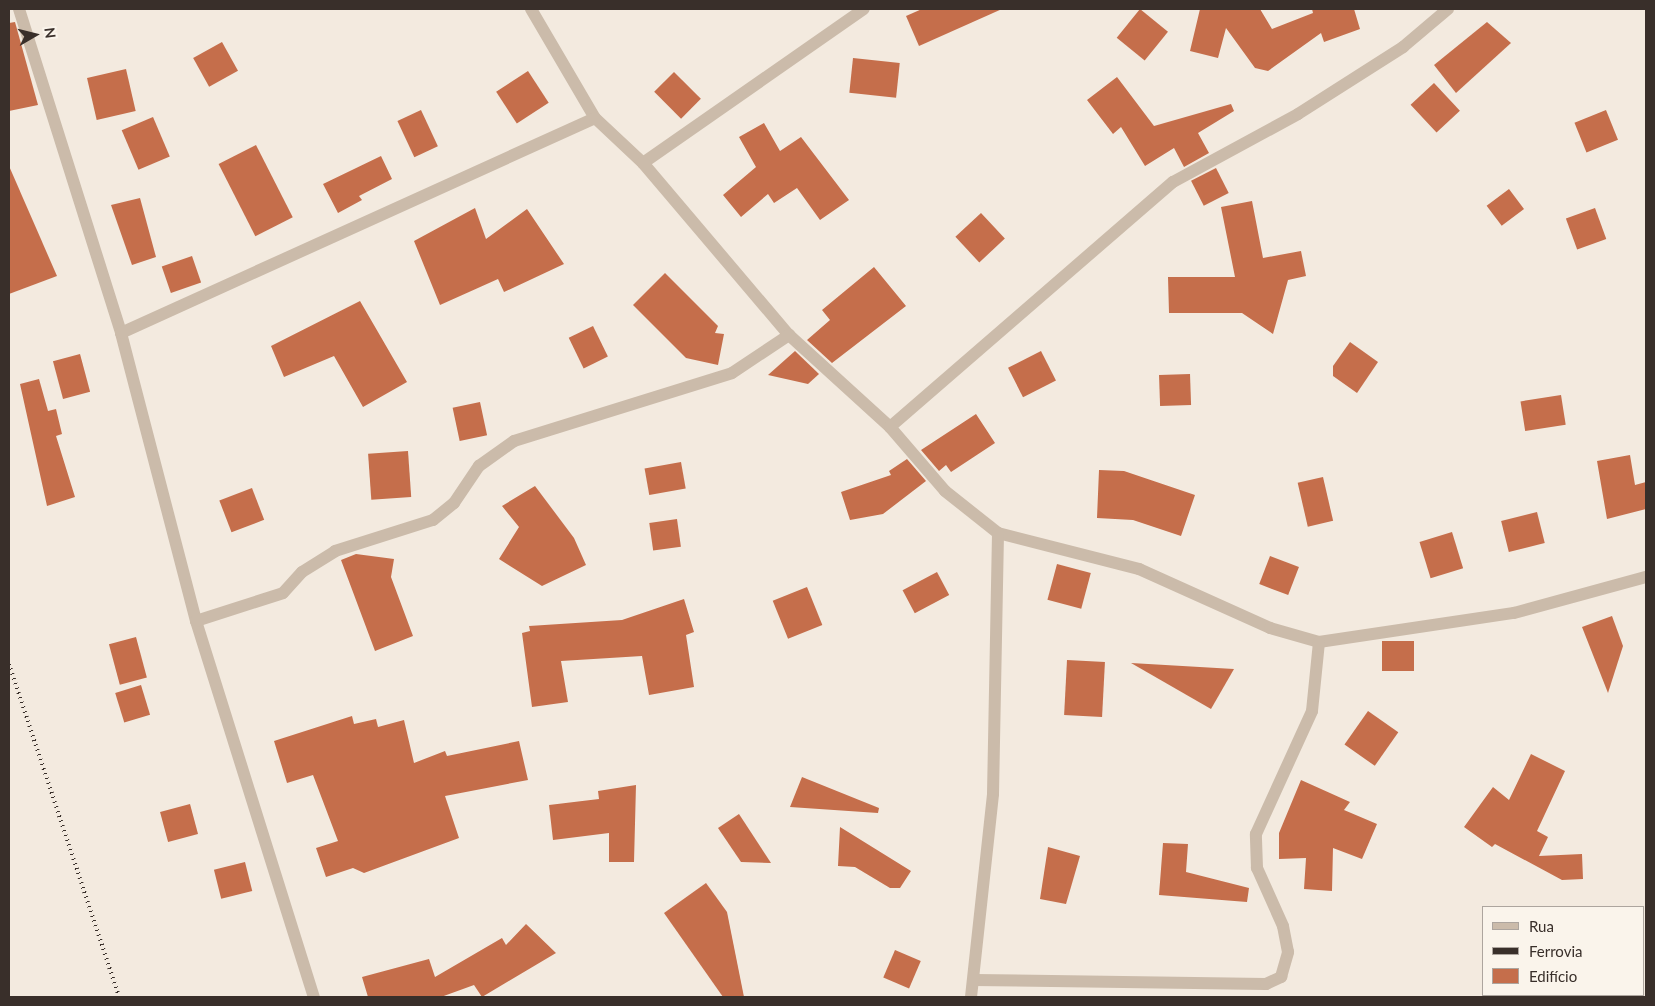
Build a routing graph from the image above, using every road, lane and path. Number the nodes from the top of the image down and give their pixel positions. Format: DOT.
graph roads {
  1 [pos="19,9"];
  2 [pos="531,9"];
  3 [pos="864,9"];
  4 [pos="1448,9"];
  5 [pos="595,118"];
  6 [pos="643,163"];
  7 [pos="122,333"];
  8 [pos="789,335"];
  9 [pos="890,427"];
  10 [pos="998,533"];
  11 [pos="1646,577"];
  12 [pos="196,621"];
  13 [pos="1319,642"];
  14 [pos="974,980"];
  15 [pos="314,997"];
  16 [pos="971,997"];
  1 -- 7 [label="street"];
  2 -- 5 [label="street"];
  3 -- 6 [label="street"];
  4 -- 9 [label="street"];
  5 -- 6 [label="street"];
  5 -- 7 [label="street"];
  6 -- 8 [label="street"];
  7 -- 12 [label="street"];
  8 -- 9 [label="street"];
  8 -- 12 [label="street"];
  9 -- 10 [label="street"];
  10 -- 13 [label="street"];
  10 -- 14 [label="street"];
  11 -- 13 [label="street"];
  12 -- 15 [label="street"];
  13 -- 14 [label="street"];
  14 -- 16 [label="street"];
}
